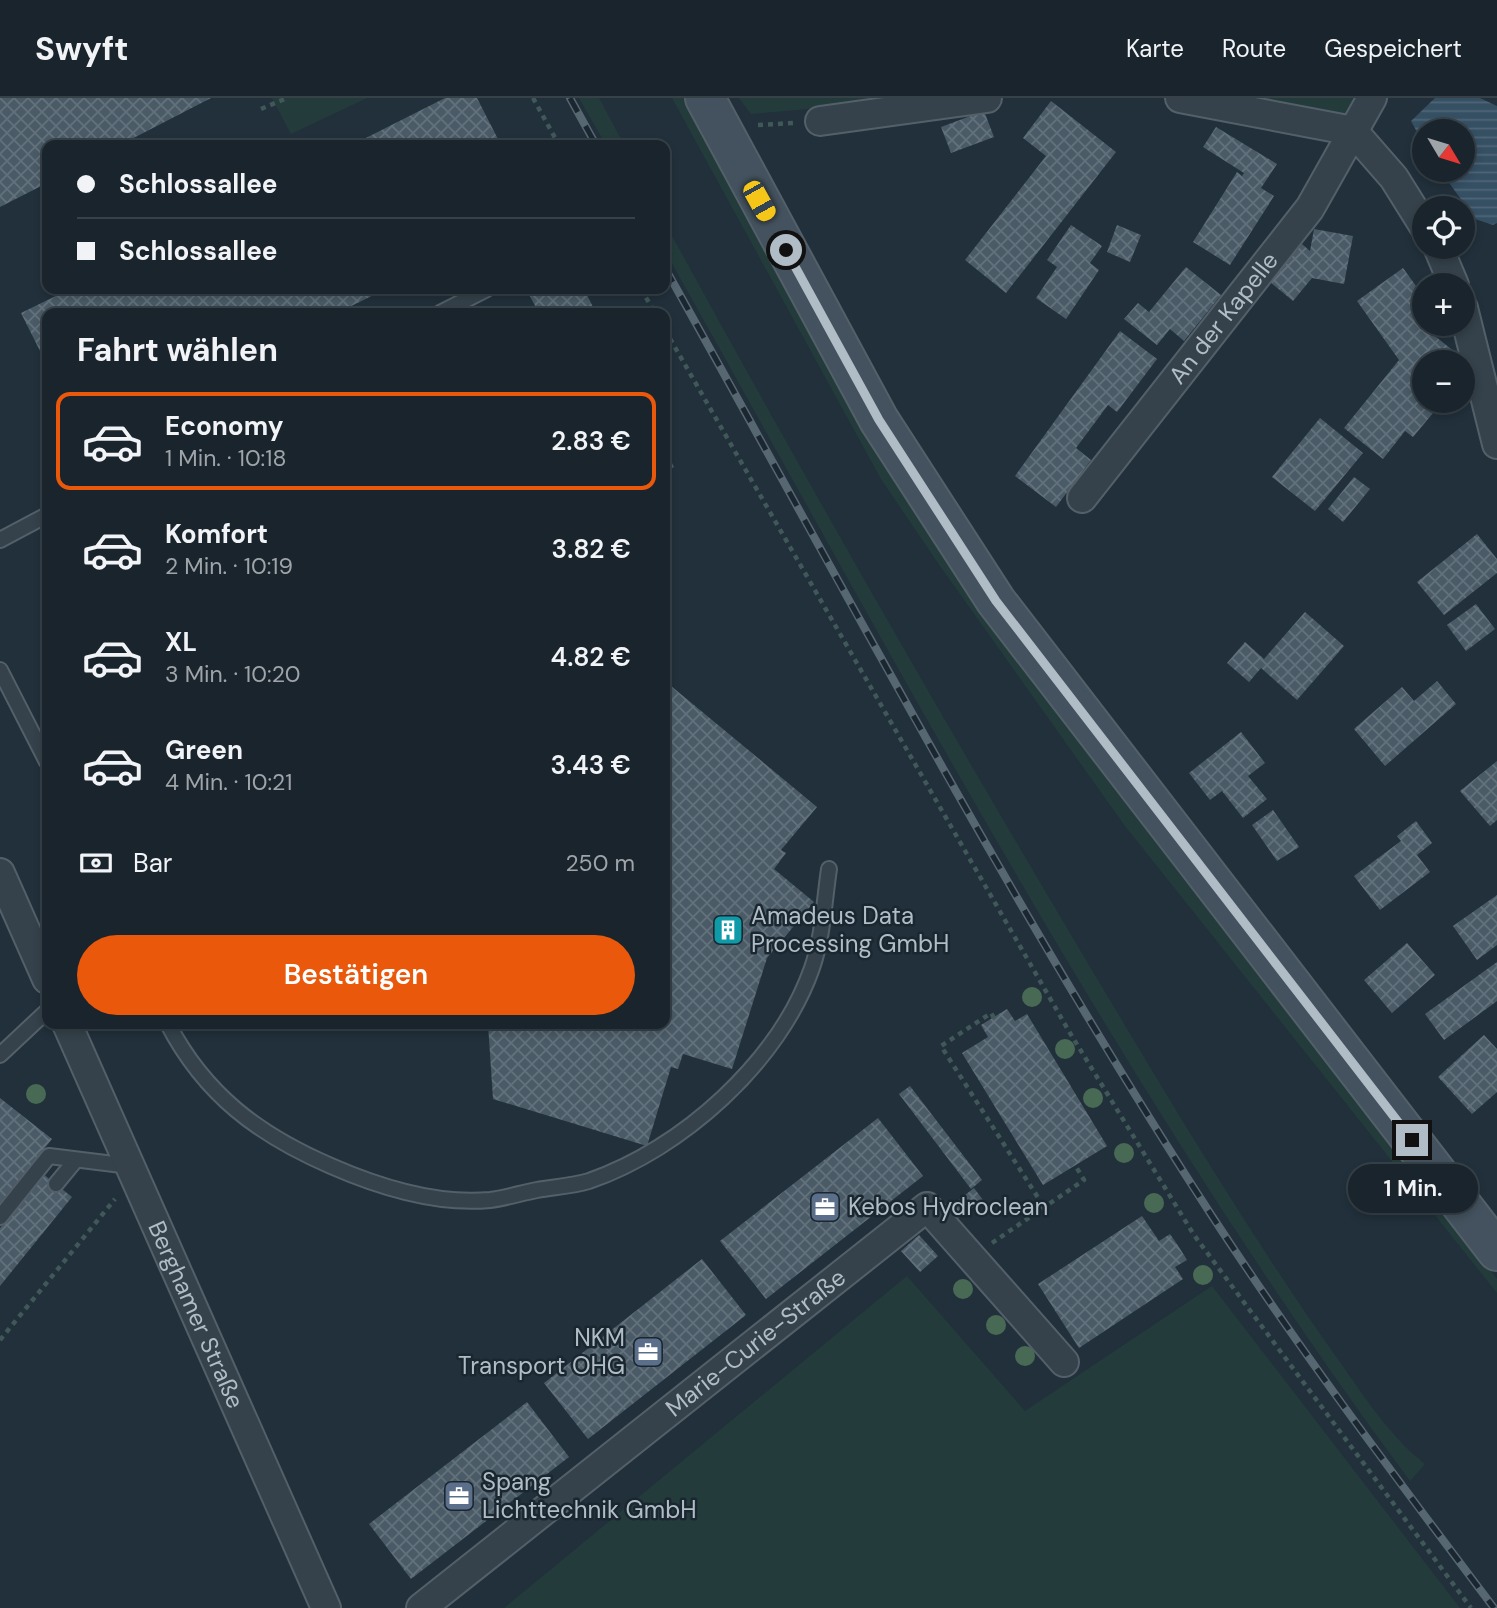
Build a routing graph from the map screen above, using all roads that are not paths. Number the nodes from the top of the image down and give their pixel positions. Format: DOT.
graph roads {
  1 [pos="987,98"];
  2 [pos="1180,98"];
  3 [pos="1372,98"];
  4 [pos="712,113"];
  5 [pos="820,121"];
  6 [pos="1353,131"];
  7 [pos="1412,206"];
  8 [pos="477,294"];
  9 [pos="450,308"];
  10 [pos="1470,336"];
  11 [pos="1497,444"];
  12 [pos="1082,498"];
  13 [pos="42,518"];
  14 [pos="0,540"];
  15 [pos="0,670"];
  16 [pos="42,752"];
  17 [pos="829,869"];
  18 [pos="0,873"];
  19 [pos="42,968"];
  20 [pos="42,1016"];
  21 [pos="69,1029"];
  22 [pos="172,1029"];
  23 [pos="0,1055"];
  24 [pos="75,1161"];
  25 [pos="133,1173"];
  26 [pos="56,1184"];
  27 [pos="0,1217"];
  28 [pos="1497,1251"];
  29 [pos="1064,1362"];
  30 [pos="326,1608"];
  31 [pos="421,1608"];
  1 -- 5 [label="street"];
  2 -- 6 [label="street"];
  3 -- 6 [label="street, An der Kapelle"];
  4 -- 28 [label="main road"];
  6 -- 7 [label="street"];
  6 -- 12 [label="street, An der Kapelle"];
  8 -- 9 [label="lane"];
  10 -- 11 [label="street"];
  13 -- 14 [label="lane"];
  15 -- 16 [label="lane"];
  17 -- 22 [label="lane"];
  18 -- 19 [label="street"];
  20 -- 23 [label="lane"];
  21 -- 25 [label="street, Berghamer Straße"];
  24 -- 25 [label="lane"];
  24 -- 26 [label="lane"];
  24 -- 27 [label="lane"];
  25 -- 30 [label="street, Berghamer Straße"];
  29 -- 31 [label="street, Marie-Curie-Straße"];
}
